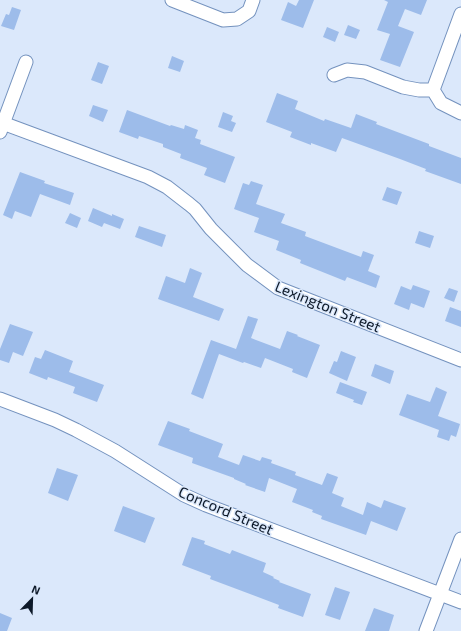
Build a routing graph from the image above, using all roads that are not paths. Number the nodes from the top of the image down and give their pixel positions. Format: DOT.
graph roads {
  1 [pos="172,0"];
  2 [pos="251,5"];
  3 [pos="461,14"];
  4 [pos="26,62"];
  5 [pos="334,75"];
  6 [pos="433,90"];
  7 [pos="461,113"];
  8 [pos="1,126"];
  9 [pos="461,360"];
  10 [pos="0,399"];
  11 [pos="461,539"];
  12 [pos="440,594"];
  13 [pos="461,602"];
  14 [pos="426,631"];
  1 -- 2 [label="street"];
  3 -- 6 [label="street"];
  4 -- 8 [label="street"];
  5 -- 6 [label="street"];
  6 -- 7 [label="street"];
  8 -- 9 [label="street, Lexington Street"];
  10 -- 12 [label="street, Concord Street"];
  11 -- 12 [label="street"];
  12 -- 13 [label="street, Concord Street"];
  12 -- 14 [label="street"];
}
